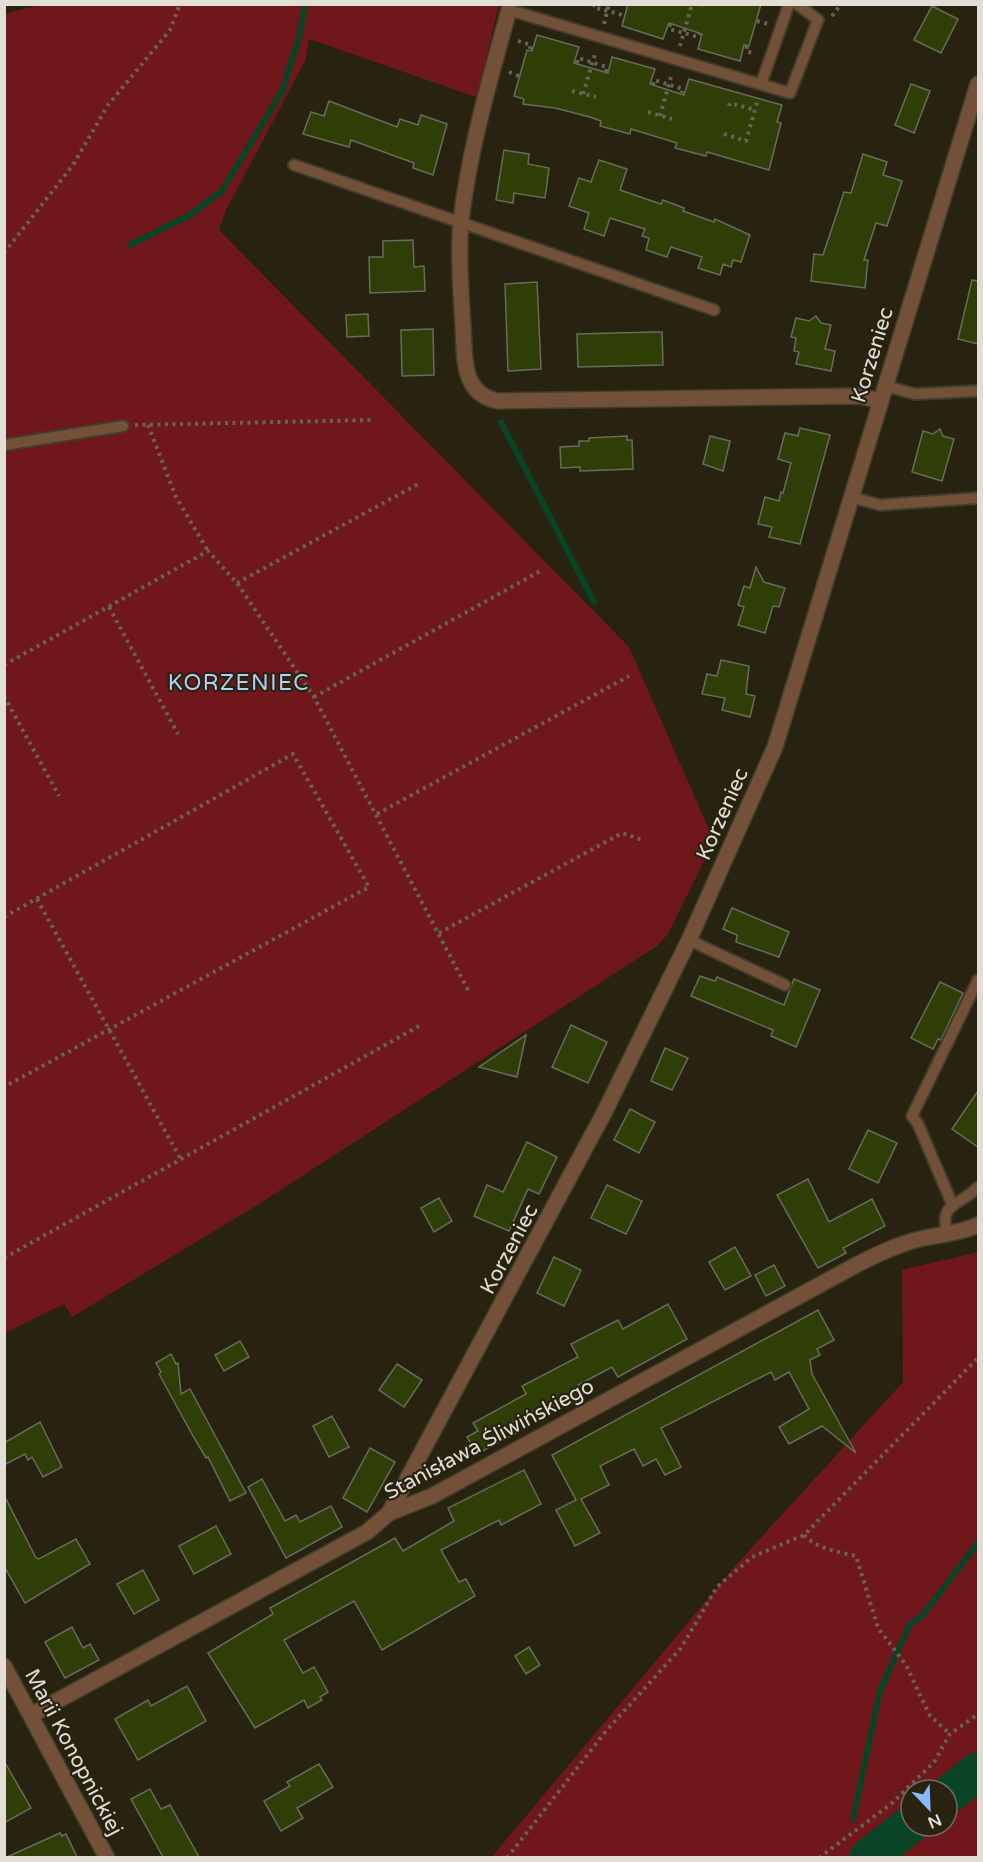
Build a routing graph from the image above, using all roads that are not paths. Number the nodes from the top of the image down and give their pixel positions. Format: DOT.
graph roads {
  1 [pos="789,4"];
  2 [pos="797,4"];
  3 [pos="510,7"];
  4 [pos="978,84"];
  5 [pos="762,85"];
  6 [pos="294,165"];
  7 [pos="461,222"];
  8 [pos="714,310"];
  9 [pos="978,391"];
  10 [pos="882,393"];
  11 [pos="123,426"];
  12 [pos="4,445"];
  13 [pos="851,497"];
  14 [pos="978,498"];
  15 [pos="689,940"];
  16 [pos="978,980"];
  17 [pos="785,985"];
  18 [pos="978,1187"];
  19 [pos="953,1206"];
  20 [pos="978,1225"];
  21 [pos="947,1234"];
  22 [pos="389,1514"];
  23 [pos="4,1666"];
  24 [pos="31,1715"];
  25 [pos="108,1857"];
  1 -- 5 [label="lane"];
  2 -- 5 [label="lane"];
  3 -- 5 [label="lane"];
  3 -- 7 [label="street"];
  4 -- 10 [label="street, Korzeniec"];
  6 -- 7 [label="lane"];
  7 -- 8 [label="lane"];
  7 -- 10 [label="street"];
  9 -- 10 [label="lane"];
  10 -- 13 [label="street, Korzeniec"];
  11 -- 12 [label="lane"];
  13 -- 14 [label="lane"];
  13 -- 15 [label="street, Korzeniec"];
  15 -- 17 [label="lane"];
  15 -- 22 [label="street, Korzeniec"];
  16 -- 19 [label="lane"];
  18 -- 19 [label="lane"];
  19 -- 21 [label="lane"];
  20 -- 21 [label="street, Stanisława Śliwińskiego"];
  21 -- 22 [label="street, Stanisława Śliwińskiego"];
  22 -- 24 [label="street, Stanisława Śliwińskiego"];
  23 -- 24 [label="street, Marii Konopnickiej"];
  24 -- 25 [label="street, Marii Konopnickiej"];
}
